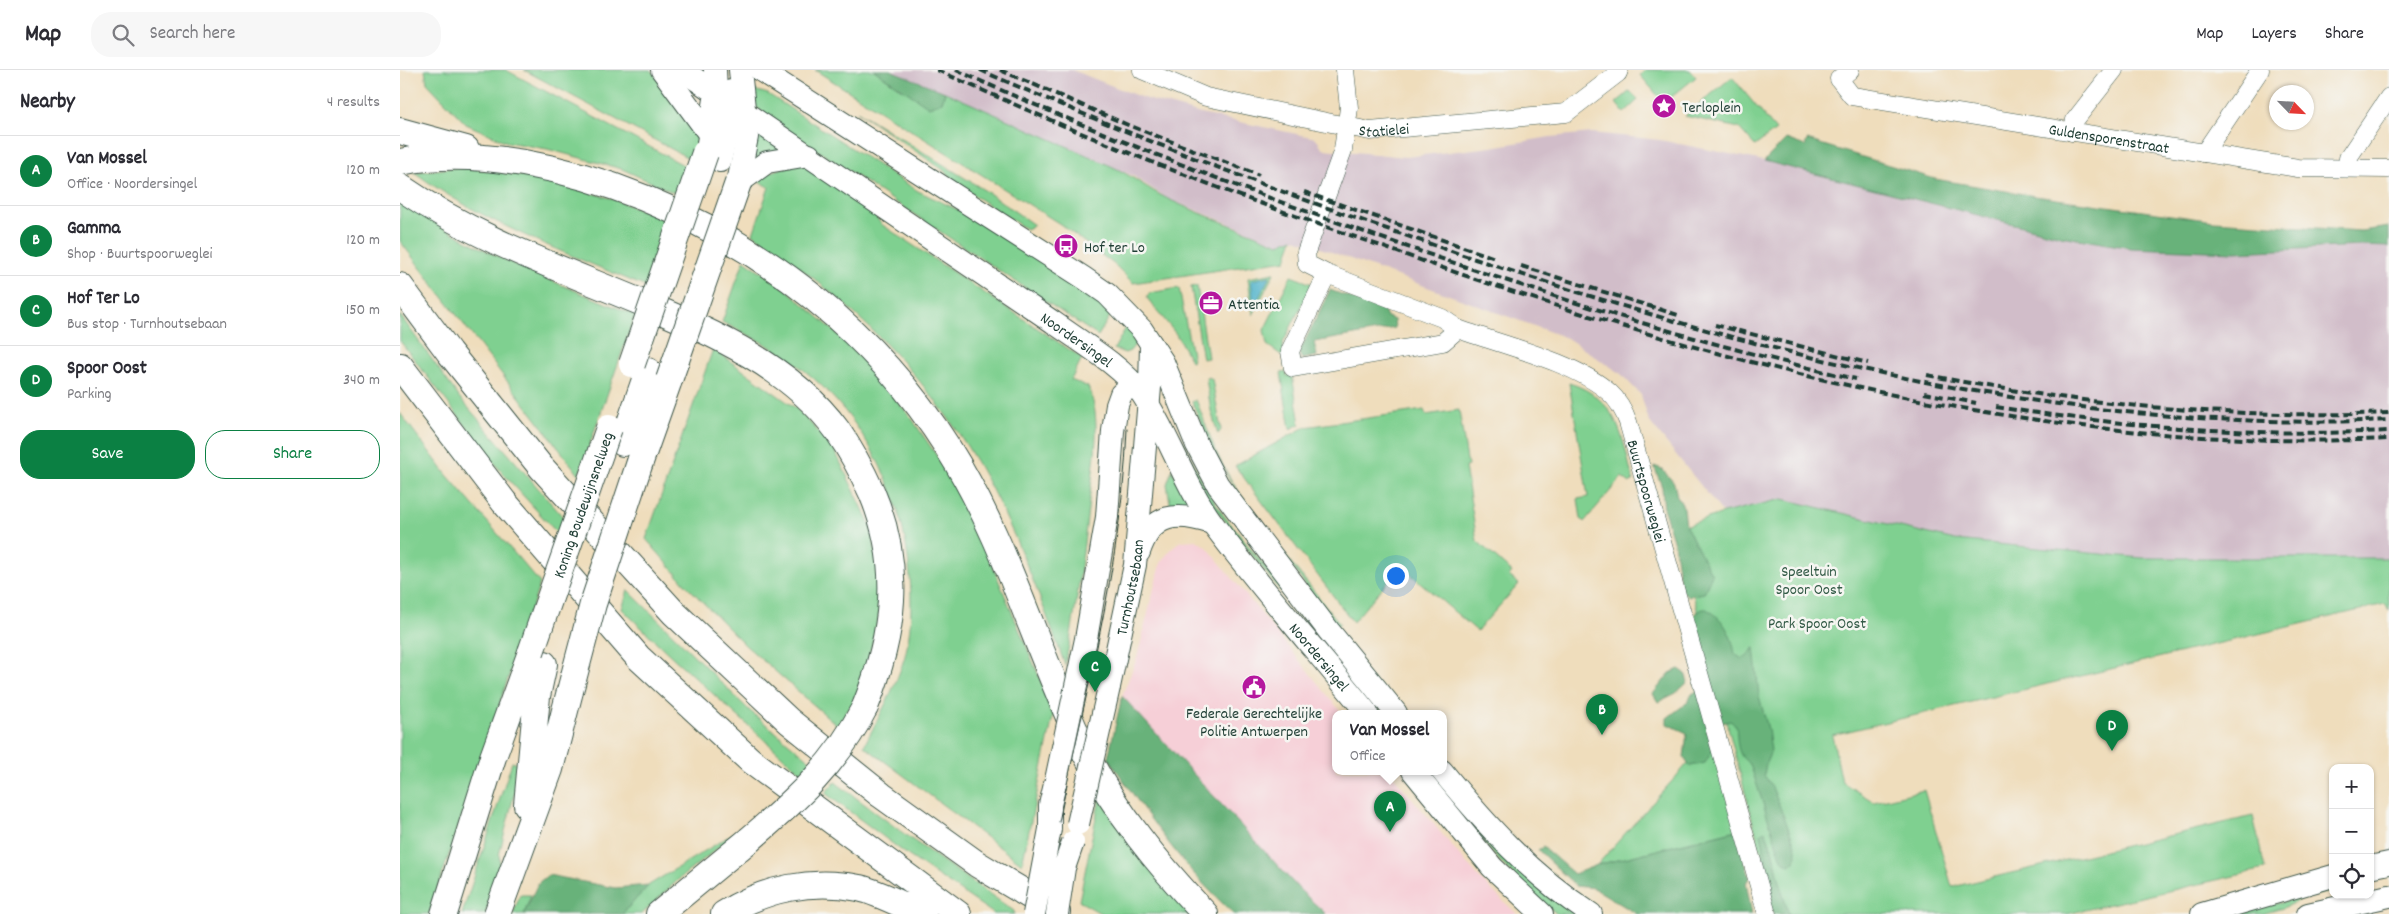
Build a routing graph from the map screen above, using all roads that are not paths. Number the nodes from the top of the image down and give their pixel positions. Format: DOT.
graph roads {
  1 [pos="662,70"];
  2 [pos="682,70"];
  3 [pos="715,70"];
  4 [pos="728,70"];
  5 [pos="740,70"];
  6 [pos="760,70"];
  7 [pos="1142,70"];
  8 [pos="1345,70"];
  9 [pos="1619,70"];
  10 [pos="2114,70"];
  11 [pos="2260,70"];
  12 [pos="1844,74"];
  13 [pos="2389,97"];
  14 [pos="731,103"];
  15 [pos="1346,127"];
  16 [pos="400,131"];
  17 [pos="2072,132"];
  18 [pos="2204,152"];
  19 [pos="809,156"];
  20 [pos="724,161"];
  21 [pos="400,162"];
  22 [pos="525,164"];
  23 [pos="2348,168"];
  24 [pos="2389,169"];
  25 [pos="400,187"];
  26 [pos="1327,274"];
  27 [pos="400,286"];
  28 [pos="1458,329"];
  29 [pos="1151,343"];
  30 [pos="400,366"];
  31 [pos="650,372"];
  32 [pos="1144,392"];
  33 [pos="1178,396"];
  34 [pos="624,444"];
  35 [pos="1212,523"];
  36 [pos="1135,565"];
  37 [pos="537,658"];
  38 [pos="1365,710"];
  39 [pos="1394,710"];
  40 [pos="1416,775"];
  41 [pos="1445,775"];
  42 [pos="525,833"];
  43 [pos="2389,862"];
  44 [pos="2374,866"];
  45 [pos="2329,877"];
  46 [pos="2389,896"];
  47 [pos="1765,910"];
  48 [pos="444,914"];
  49 [pos="497,914"];
  50 [pos="659,914"];
  51 [pos="724,914"];
  52 [pos="923,914"];
  53 [pos="958,914"];
  54 [pos="1034,914"];
  55 [pos="1058,914"];
  56 [pos="1205,914"];
  57 [pos="1542,914"];
  58 [pos="1591,914"];
  59 [pos="2202,914"];
  60 [pos="2308,914"];
  1 -- 20 [label="main road"];
  2 -- 14 [label="main road, Noordersingel"];
  3 -- 14 [label="main road"];
  4 -- 14 [label="main road"];
  5 -- 14 [label="main road"];
  6 -- 29 [label="main road, Noordersingel"];
  7 -- 15 [label="street, Statielei"];
  8 -- 15 [label="street"];
  9 -- 15 [label="street, Statielei"];
  10 -- 17 [label="street"];
  11 -- 18 [label="street"];
  12 -- 17 [label="street, Guldensporenstraat"];
  13 -- 23 [label="street"];
  14 -- 19 [label="main road, Noordersingel"];
  14 -- 20 [label="main road"];
  15 -- 26 [label="street, Buurtspoorweglei"];
  16 -- 22 [label="highway"];
  17 -- 18 [label="street, Guldensporenstraat"];
  18 -- 23 [label="street, Guldensporenstraat"];
  19 -- 20 [label="main road"];
  19 -- 32 [label="main road, Noordersingel"];
  20 -- 31 [label="highway, Koning Boudewijnsnelweg, bridge"];
  20 -- 31 [label="highway, bridge"];
  21 -- 22 [label="highway"];
  22 -- 56 [label="highway"];
  23 -- 24 [label="street, Guldensporenstraat"];
  25 -- 50 [label="highway, bridge"];
  26 -- 28 [label="street, Buurtspoorweglei"];
  26 -- 28 [label="street"];
  27 -- 55 [label="highway"];
  28 -- 47 [label="street, Buurtspoorweglei"];
  29 -- 32 [label="main road, Turnhoutsebaan"];
  29 -- 33 [label="main road, Noordersingel"];
  30 -- 53 [label="highway"];
  31 -- 34 [label="highway"];
  31 -- 34 [label="highway, Koning Boudewijnsnelweg"];
  32 -- 33 [label="main road"];
  32 -- 35 [label="main road, Noordersingel"];
  32 -- 36 [label="main road, Turnhoutsebaan"];
  32 -- 54 [label="main road, Turnhoutsebaan, bridge"];
  33 -- 39 [label="main road, Noordersingel"];
  34 -- 37 [label="highway, Koning Boudewijnsnelweg, bridge"];
  34 -- 42 [label="highway, bridge"];
  35 -- 36 [label="main road"];
  35 -- 38 [label="main road, Noordersingel"];
  36 -- 55 [label="main road, Turnhoutsebaan, bridge"];
  37 -- 42 [label="highway"];
  37 -- 48 [label="highway, Koning Boudewijnsnelweg"];
  40 -- 57 [label="main road"];
  41 -- 58 [label="main road"];
  42 -- 49 [label="highway"];
  43 -- 44 [label="main road"];
  45 -- 59 [label="main road"];
  46 -- 60 [label="main road"];
  51 -- 52 [label="highway"];
}
